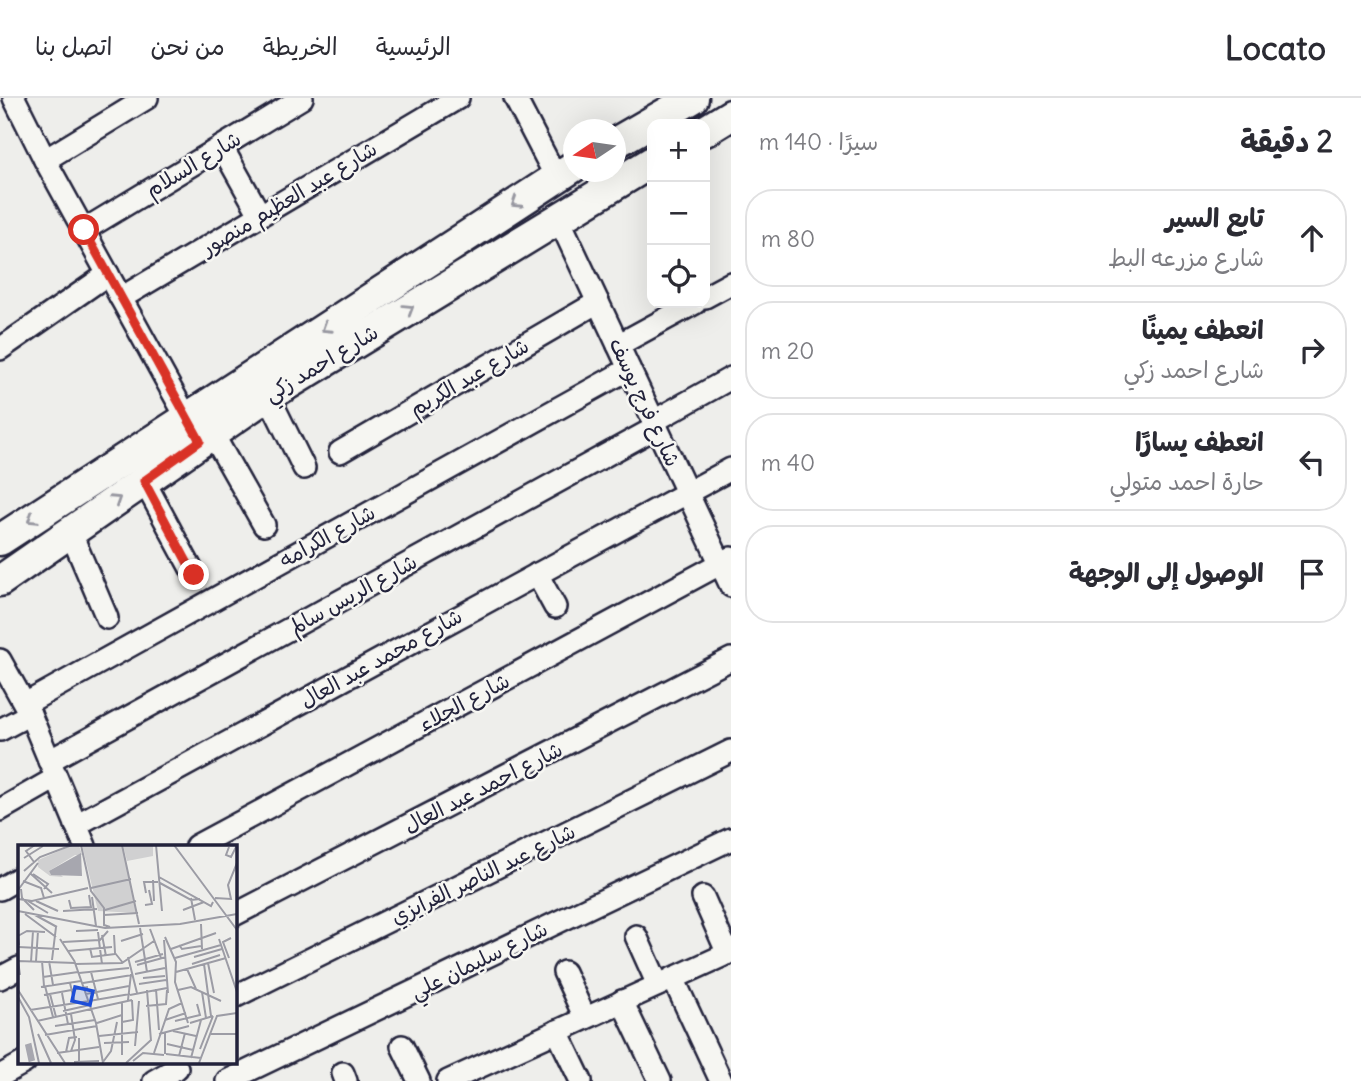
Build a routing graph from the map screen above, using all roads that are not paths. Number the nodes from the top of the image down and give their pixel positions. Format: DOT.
graph roads {
  1 [pos="14,98"];
  2 [pos="146,98"];
  3 [pos="302,98"];
  4 [pos="458,98"];
  5 [pos="515,98"];
  6 [pos="694,98"];
  7 [pos="731,115"];
  8 [pos="710,128"];
  9 [pos="626,137"];
  10 [pos="222,147"];
  11 [pos="45,160"];
  12 [pos="647,165"];
  13 [pos="563,169"];
  14 [pos="563,173"];
  15 [pos="260,215"];
  16 [pos="558,217"];
  17 [pos="84,230"];
  18 [pos="108,274"];
  19 [pos="731,283"];
  20 [pos="710,294"];
  21 [pos="121,298"];
  22 [pos="598,302"];
  23 [pos="686,308"];
  24 [pos="3,340"];
  25 [pos="618,345"];
  26 [pos="629,369"];
  27 [pos="731,378"];
  28 [pos="268,395"];
  29 [pos="655,424"];
  30 [pos="200,431"];
  31 [pos="340,452"];
  32 [pos="303,468"];
  33 [pos="731,468"];
  34 [pos="144,481"];
  35 [pos="687,492"];
  36 [pos="264,525"];
  37 [pos="70,531"];
  38 [pos="0,540"];
  39 [pos="726,561"];
  40 [pos="537,574"];
  41 [pos="194,575"];
  42 [pos="0,580"];
  43 [pos="731,586"];
  44 [pos="555,607"];
  45 [pos="107,618"];
  46 [pos="731,659"];
  47 [pos="0,660"];
  48 [pos="27,709"];
  49 [pos="0,730"];
  50 [pos="731,751"];
  51 [pos="53,769"];
  52 [pos="0,810"];
  53 [pos="731,839"];
  54 [pos="80,840"];
  55 [pos="198,845"];
  56 [pos="18,879"];
  57 [pos="0,889"];
  58 [pos="703,897"];
  59 [pos="236,914"];
  60 [pos="636,936"];
  61 [pos="729,953"];
  62 [pos="18,969"];
  63 [pos="564,972"];
  64 [pos="0,978"];
  65 [pos="665,981"];
  66 [pos="236,996"];
  67 [pos="622,1001"];
  68 [pos="585,1018"];
  69 [pos="557,1031"];
  70 [pos="402,1046"];
  71 [pos="23,1063"];
  72 [pos="178,1070"];
  73 [pos="484,1074"];
  74 [pos="0,1076"];
  75 [pos="154,1081"];
  76 [pos="227,1081"];
  77 [pos="419,1081"];
  78 [pos="448,1081"];
  79 [pos="581,1081"];
  80 [pos="660,1081"];
  81 [pos="721,1081"];
  1 -- 11 [label="street"];
  2 -- 11 [label="street"];
  3 -- 10 [label="street, شارع السلام"];
  4 -- 15 [label="street, شارع عبد العظيم منصور"];
  5 -- 13 [label="street"];
  6 -- 9 [label="street"];
  7 -- 8 [label="street"];
  10 -- 15 [label="street"];
  10 -- 17 [label="street, شارع السلام"];
  11 -- 17 [label="street"];
  12 -- 16 [label="street, شارع احمد زكي"];
  14 -- 30 [label="street, شارع احمد زكي, one-way"];
  15 -- 21 [label="street, شارع عبد العظيم منصور"];
  16 -- 22 [label="street, شارع فرج يوسف"];
  28 -- 16 [label="street, شارع احمد زكي, one-way"];
  17 -- 18 [label="street"];
  18 -- 21 [label="street"];
  18 -- 24 [label="street"];
  19 -- 20 [label="street"];
  21 -- 30 [label="street"];
  22 -- 25 [label="street, شارع فرج يوسف"];
  22 -- 31 [label="street, شارع عبد الكريم"];
  23 -- 25 [label="street"];
  25 -- 26 [label="street, شارع فرج يوسف"];
  26 -- 29 [label="street, شارع فرج يوسف"];
  26 -- 48 [label="street, شارع الكرامه"];
  27 -- 29 [label="street, شارع الريس سالم"];
  28 -- 30 [label="street, شارع احمد زكي"];
  28 -- 32 [label="street"];
  29 -- 35 [label="street, شارع فرج يوسف"];
  29 -- 51 [label="street, شارع الريس سالم"];
  30 -- 34 [label="street, شارع احمد زكي"];
  30 -- 36 [label="street"];
  30 -- 38 [label="street, شارع احمد زكي, one-way"];
  33 -- 35 [label="street, شارع محمد عبد العال"];
  37 -- 34 [label="street, شارع احمد زكي, one-way"];
  34 -- 41 [label="street"];
  35 -- 39 [label="street, شارع فرج يوسف"];
  35 -- 40 [label="street, شارع محمد عبد العال"];
  37 -- 42 [label="street, شارع احمد زكي"];
  37 -- 45 [label="street"];
  39 -- 43 [label="street, شارع فرج يوسف"];
  39 -- 55 [label="street, شارع الجلاء"];
  40 -- 44 [label="street"];
  40 -- 54 [label="street, شارع محمد عبد العال"];
  46 -- 59 [label="street, شارع احمد عبد العال"];
  47 -- 48 [label="street"];
  48 -- 49 [label="street, شارع الكرامه"];
  48 -- 51 [label="street"];
  50 -- 66 [label="street, شارع عبد الناصر الفرايزي"];
  51 -- 52 [label="street, شارع الريس سالم"];
  51 -- 54 [label="street"];
  53 -- 76 [label="street, شارع سليمان علي"];
  56 -- 57 [label="street"];
  58 -- 61 [label="street"];
  60 -- 65 [label="street"];
  61 -- 65 [label="street"];
  62 -- 64 [label="street"];
  63 -- 68 [label="street"];
  65 -- 67 [label="street"];
  65 -- 81 [label="street"];
  67 -- 68 [label="street"];
  67 -- 80 [label="street"];
  68 -- 69 [label="street"];
  69 -- 73 [label="street"];
  69 -- 79 [label="street"];
  70 -- 77 [label="street"];
  71 -- 74 [label="street"];
  72 -- 75 [label="street"];
  73 -- 78 [label="street"];
}
